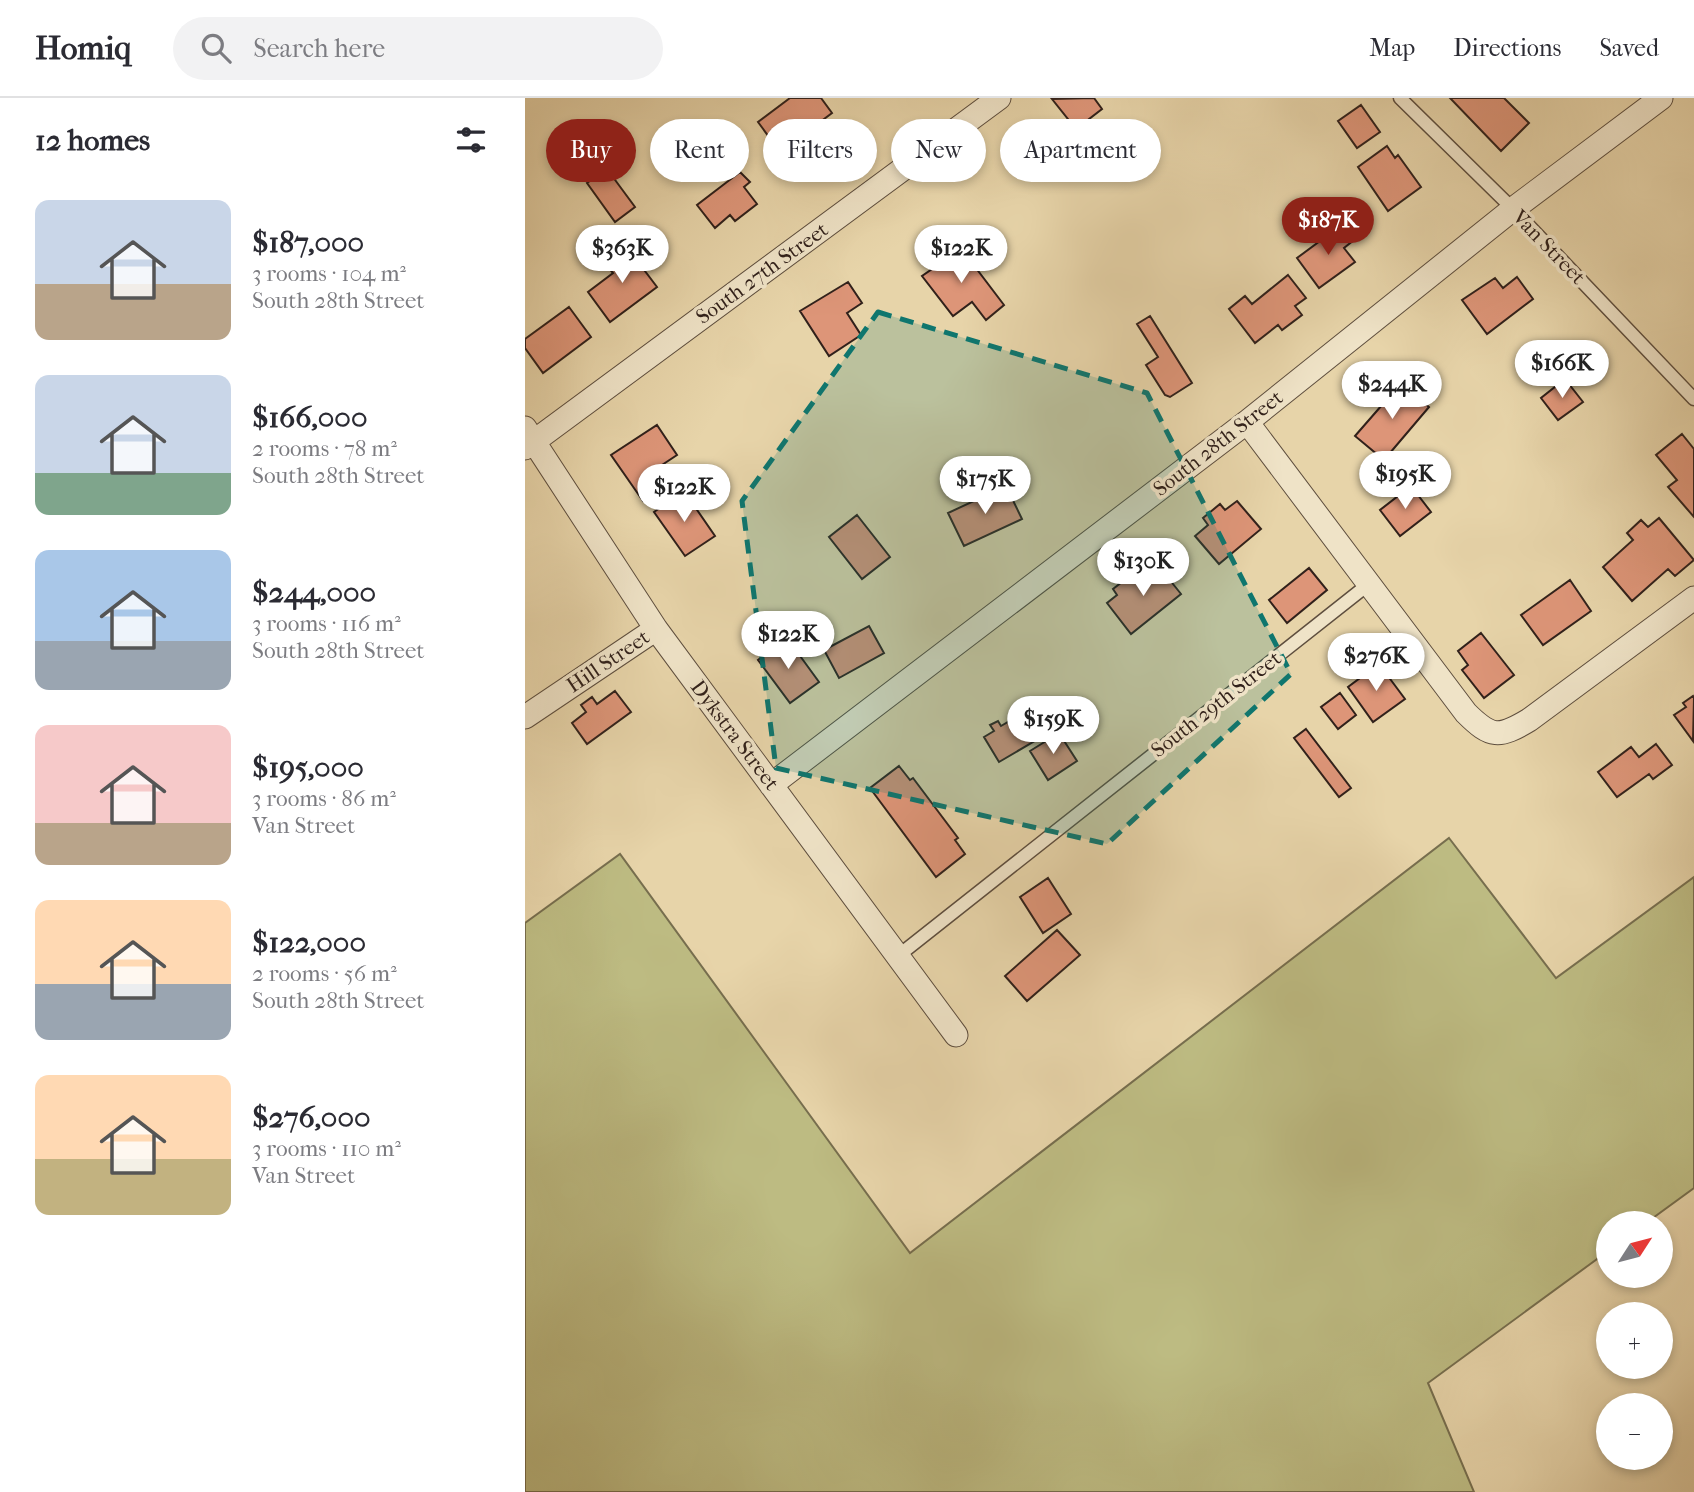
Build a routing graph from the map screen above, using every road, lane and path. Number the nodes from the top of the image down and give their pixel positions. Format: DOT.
graph roads {
  1 [pos="999,98"];
  2 [pos="1400,98"];
  3 [pos="1661,98"];
  4 [pos="1514,209"];
  5 [pos="1694,399"];
  6 [pos="1247,422"];
  7 [pos="528,439"];
  8 [pos="1370,583"];
  9 [pos="1694,598"];
  10 [pos="656,629"];
  11 [pos="525,717"];
  12 [pos="771,785"];
  13 [pos="898,956"];
  14 [pos="956,1035"];
  1 -- 7 [label="street, South 27th Street"];
  2 -- 4 [label="lane, Van Street"];
  3 -- 4 [label="street, South 28th Street"];
  4 -- 5 [label="lane, Van Street"];
  4 -- 6 [label="street, South 28th Street"];
  6 -- 8 [label="street"];
  6 -- 12 [label="street, South 28th Street"];
  7 -- 10 [label="street, Dykstra Street"];
  8 -- 9 [label="street"];
  8 -- 13 [label="lane, South 29th Street"];
  10 -- 11 [label="street, Hill Street"];
  10 -- 12 [label="street, Dykstra Street"];
  12 -- 13 [label="street, Dykstra Street"];
  13 -- 14 [label="street, Dykstra Street"];
}
